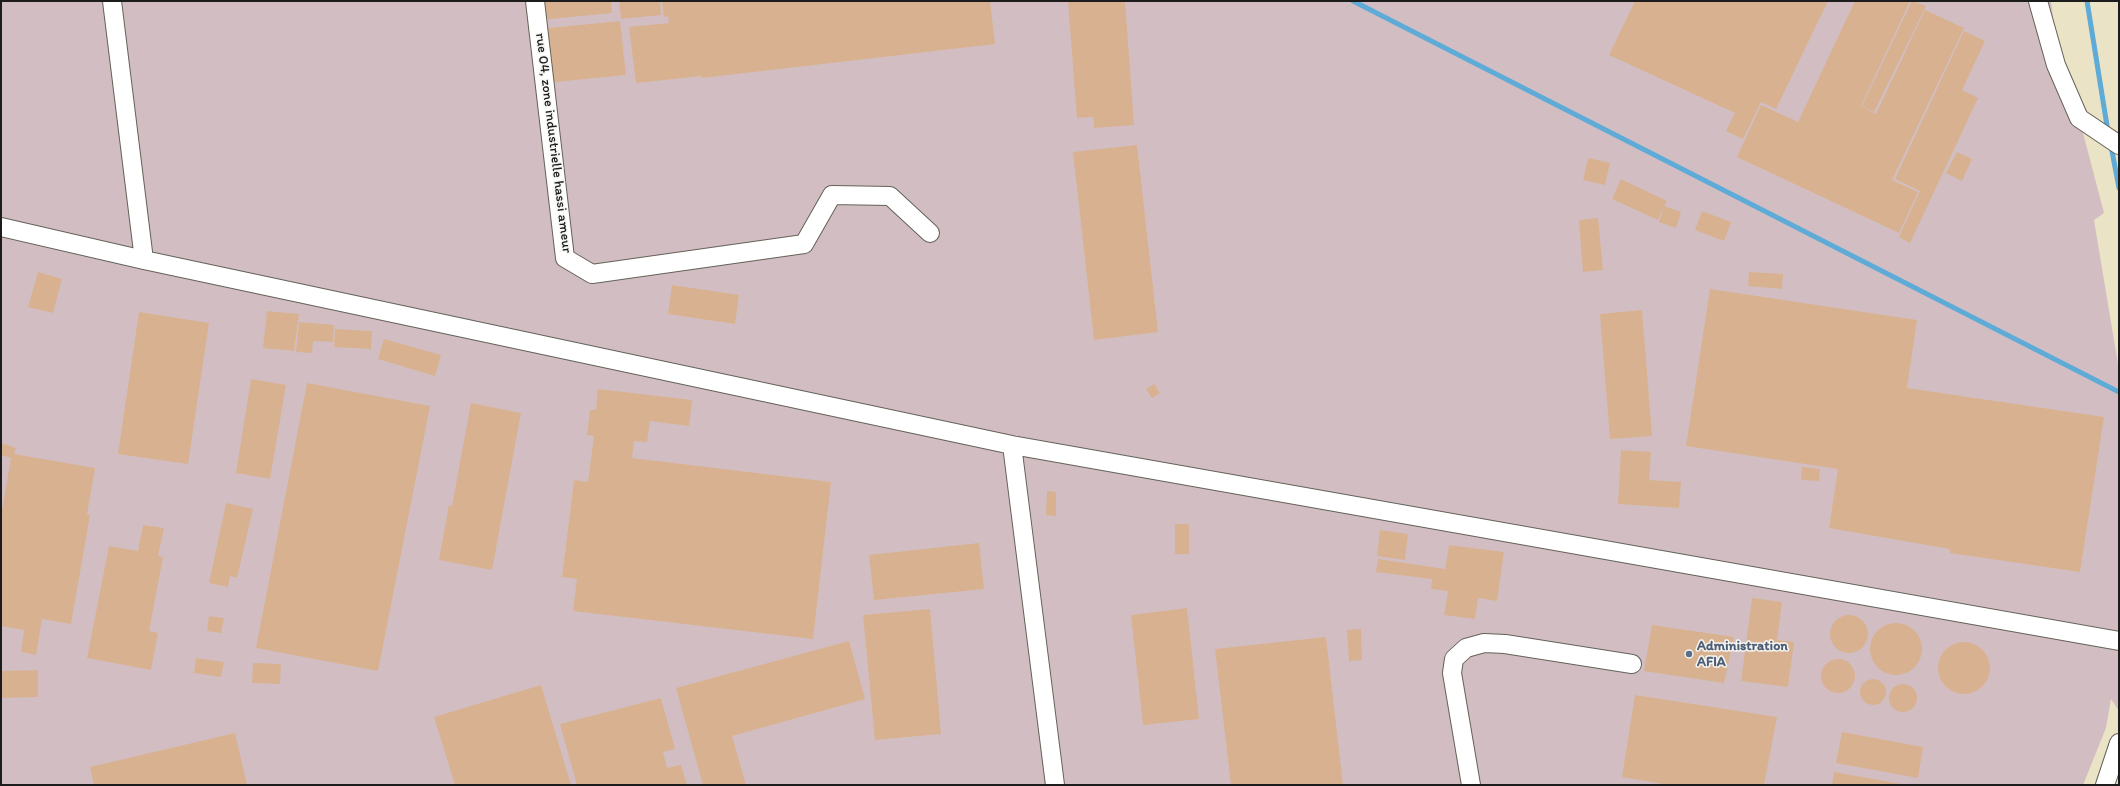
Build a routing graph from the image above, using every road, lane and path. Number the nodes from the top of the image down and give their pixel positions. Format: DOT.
graph roads {
  1 [pos="112,1"];
  2 [pos="535,1"];
  3 [pos="2038,1"];
  4 [pos="2119,145"];
  5 [pos="1,227"];
  6 [pos="930,233"];
  7 [pos="144,260"];
  8 [pos="1012,445"];
  9 [pos="2119,641"];
  10 [pos="1632,664"];
  11 [pos="2119,744"];
  12 [pos="1055,785"];
  13 [pos="1471,785"];
  14 [pos="2105,785"];
  1 -- 7 [label="street"];
  2 -- 6 [label="street, rue 04, zone industrielle hassi ameur"];
  3 -- 4 [label="street"];
  5 -- 7 [label="street"];
  7 -- 8 [label="street"];
  8 -- 9 [label="street"];
  8 -- 12 [label="street"];
  10 -- 13 [label="street"];
  11 -- 14 [label="street"];
}
